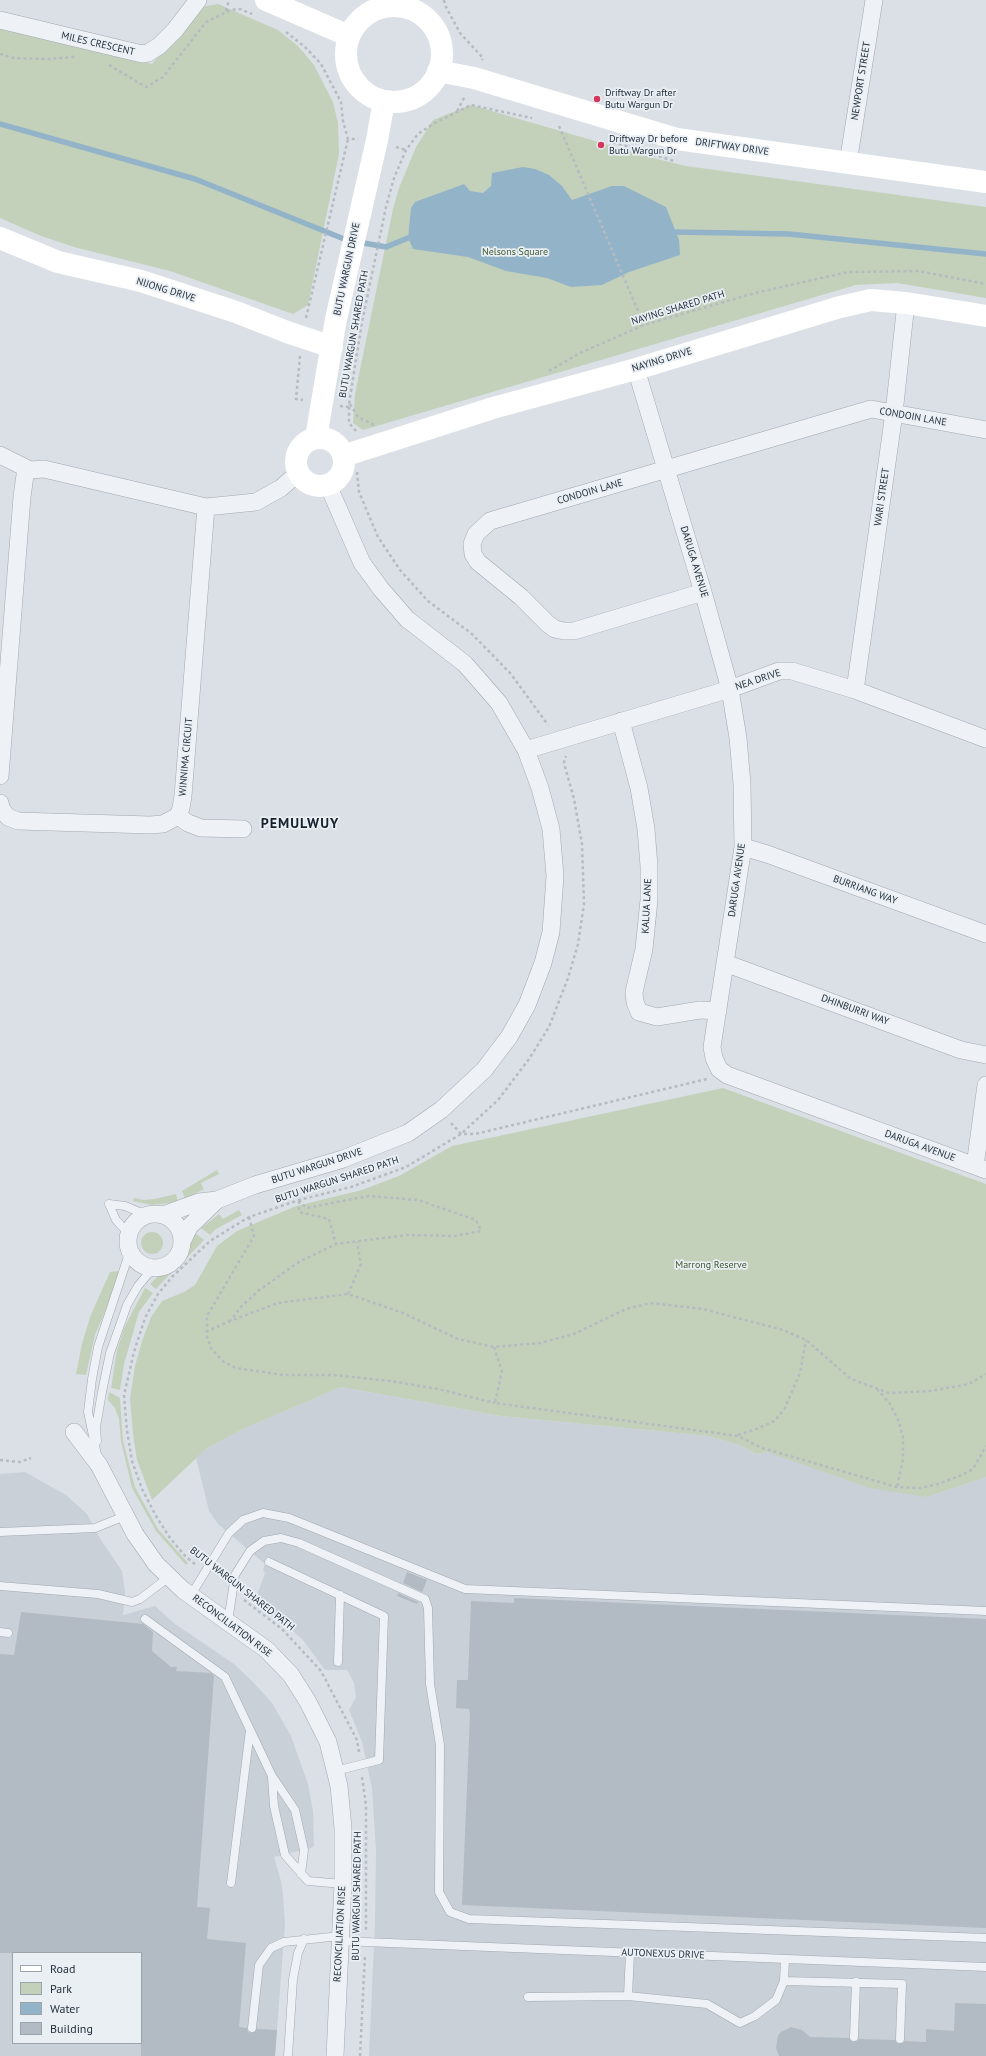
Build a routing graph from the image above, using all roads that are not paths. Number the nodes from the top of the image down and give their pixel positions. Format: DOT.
graph roads {
  1 [pos="198,0"];
  2 [pos="874,0"];
  3 [pos="376,6"];
  4 [pos="260,7"];
  5 [pos="426,10"];
  6 [pos="0,20"];
  7 [pos="350,36"];
  8 [pos="438,71"];
  9 [pos="384,101"];
  10 [pos="848,163"];
  11 [pos="986,182"];
  12 [pos="0,238"];
  13 [pos="906,303"];
  14 [pos="986,316"];
  15 [pos="332,347"];
  16 [pos="636,369"];
  17 [pos="894,413"];
  18 [pos="986,430"];
  19 [pos="316,438"];
  20 [pos="351,454"];
  21 [pos="0,455"];
  22 [pos="666,469"];
  23 [pos="30,470"];
  24 [pos="298,473"];
  25 [pos="328,485"];
  26 [pos="206,507"];
  27 [pos="703,592"];
  28 [pos="730,689"];
  29 [pos="855,690"];
  30 [pos="621,721"];
  31 [pos="986,739"];
  32 [pos="526,750"];
  33 [pos="0,776"];
  34 [pos="0,808"];
  35 [pos="178,816"];
  36 [pos="243,829"];
  37 [pos="743,847"];
  38 [pos="986,934"];
  39 [pos="725,963"];
  40 [pos="718,1011"];
  41 [pos="986,1055"];
  42 [pos="986,1085"];
  43 [pos="980,1168"];
  44 [pos="217,1200"];
  45 [pos="146,1215"];
  46 [pos="163,1215"];
  47 [pos="129,1234"];
  48 [pos="182,1242"];
  49 [pos="130,1251"];
  50 [pos="159,1267"];
  51 [pos="74,1432"];
  52 [pos="99,1465"];
  53 [pos="125,1516"];
  54 [pos="0,1532"];
  55 [pos="269,1562"];
  56 [pos="170,1577"];
  57 [pos="0,1586"];
  58 [pos="191,1595"];
  59 [pos="340,1595"];
  60 [pos="986,1611"];
  61 [pos="146,1619"];
  62 [pos="228,1622"];
  63 [pos="338,1662"];
  64 [pos="250,1730"];
  65 [pos="335,1771"];
  66 [pos="272,1776"];
  67 [pos="301,1874"];
  68 [pos="231,1883"];
  69 [pos="343,1884"];
  70 [pos="340,1938"];
  71 [pos="986,1938"];
  72 [pos="304,1940"];
  73 [pos="630,1953"];
  74 [pos="785,1959"];
  75 [pos="986,1967"];
  76 [pos="784,1981"];
  77 [pos="856,1982"];
  78 [pos="628,1996"];
  79 [pos="528,1997"];
  80 [pos="252,2028"];
  81 [pos="854,2037"];
  82 [pos="900,2039"];
  83 [pos="288,2056"];
  84 [pos="335,2056"];
  1 -- 6 [label="street, MILES CRESCENT"];
  2 -- 10 [label="street, NEWPORT STREET"];
  3 -- 5 [label="street"];
  3 -- 7 [label="street"];
  4 -- 7 [label="street"];
  5 -- 8 [label="street"];
  7 -- 9 [label="street"];
  8 -- 9 [label="street"];
  8 -- 10 [label="street, DRIFTWAY DRIVE"];
  9 -- 15 [label="street, BUTU WARGUN DRIVE"];
  10 -- 11 [label="street, DRIFTWAY DRIVE"];
  12 -- 15 [label="street, NIJONG DRIVE"];
  13 -- 14 [label="street, NAYING DRIVE"];
  13 -- 16 [label="street, NAYING DRIVE"];
  13 -- 17 [label="street, WARI STREET"];
  15 -- 19 [label="street, BUTU WARGUN DRIVE"];
  16 -- 20 [label="street, NAYING DRIVE"];
  16 -- 22 [label="street, DARUGA AVENUE"];
  17 -- 18 [label="street, CONDOIN LANE"];
  17 -- 22 [label="street, CONDOIN LANE"];
  17 -- 29 [label="street, WARI STREET"];
  19 -- 20 [label="street"];
  19 -- 24 [label="street"];
  20 -- 25 [label="street"];
  21 -- 23 [label="street"];
  22 -- 27 [label="street, DARUGA AVENUE"];
  22 -- 27 [label="street, CONDOIN LANE"];
  23 -- 26 [label="street"];
  23 -- 33 [label="street"];
  24 -- 25 [label="street"];
  24 -- 26 [label="street"];
  25 -- 32 [label="street, BUTU WARGUN DRIVE"];
  26 -- 35 [label="street, WINNIMA CIRCUIT"];
  27 -- 28 [label="street, DARUGA AVENUE"];
  28 -- 29 [label="street, NEA DRIVE"];
  28 -- 30 [label="street, NEA DRIVE"];
  28 -- 37 [label="street, DARUGA AVENUE"];
  29 -- 31 [label="street, NEA DRIVE"];
  30 -- 32 [label="street, NEA DRIVE"];
  30 -- 40 [label="street, KALUA LANE"];
  32 -- 44 [label="street, BUTU WARGUN DRIVE"];
  34 -- 35 [label="street"];
  35 -- 36 [label="street"];
  37 -- 38 [label="street, BURRIANG WAY"];
  37 -- 39 [label="street, DARUGA AVENUE"];
  39 -- 40 [label="street, DARUGA AVENUE"];
  39 -- 41 [label="street, DHINBURRI WAY"];
  40 -- 43 [label="street, DARUGA AVENUE"];
  42 -- 43 [label="street"];
  44 -- 46 [label="street, BUTU WARGUN DRIVE"];
  44 -- 48 [label="street, BUTU WARGUN DRIVE"];
  45 -- 46 [label="street, BUTU WARGUN DRIVE"];
  45 -- 47 [label="street"];
  45 -- 47 [label="lane"];
  46 -- 48 [label="street"];
  47 -- 49 [label="street"];
  48 -- 50 [label="street, BUTU WARGUN DRIVE"];
  49 -- 50 [label="street"];
  49 -- 52 [label="lane"];
  50 -- 52 [label="lane"];
  51 -- 52 [label="street, RECONCILIATION RISE"];
  52 -- 53 [label="street, RECONCILIATION RISE"];
  53 -- 54 [label="lane"];
  53 -- 56 [label="street, RECONCILIATION RISE"];
  55 -- 59 [label="lane"];
  56 -- 57 [label="lane"];
  56 -- 58 [label="street, RECONCILIATION RISE"];
  58 -- 60 [label="lane"];
  58 -- 62 [label="street, RECONCILIATION RISE"];
  59 -- 63 [label="lane"];
  59 -- 65 [label="lane"];
  61 -- 64 [label="lane"];
  62 -- 65 [label="street, RECONCILIATION RISE"];
  62 -- 71 [label="lane"];
  64 -- 66 [label="lane"];
  64 -- 68 [label="lane"];
  65 -- 69 [label="street, RECONCILIATION RISE"];
  66 -- 67 [label="lane"];
  66 -- 67 [label="lane"];
  67 -- 69 [label="lane"];
  69 -- 70 [label="street, RECONCILIATION RISE"];
  70 -- 72 [label="lane, AUTONEXUS DRIVE"];
  70 -- 73 [label="lane, AUTONEXUS DRIVE"];
  70 -- 84 [label="street, RECONCILIATION RISE"];
  72 -- 80 [label="lane, AUTONEXUS DRIVE"];
  72 -- 83 [label="lane"];
  73 -- 74 [label="lane, AUTONEXUS DRIVE"];
  73 -- 78 [label="lane"];
  74 -- 75 [label="lane, AUTONEXUS DRIVE"];
  74 -- 76 [label="lane"];
  76 -- 77 [label="lane"];
  76 -- 78 [label="lane"];
  77 -- 81 [label="lane"];
  77 -- 82 [label="lane"];
  78 -- 79 [label="lane"];
}
